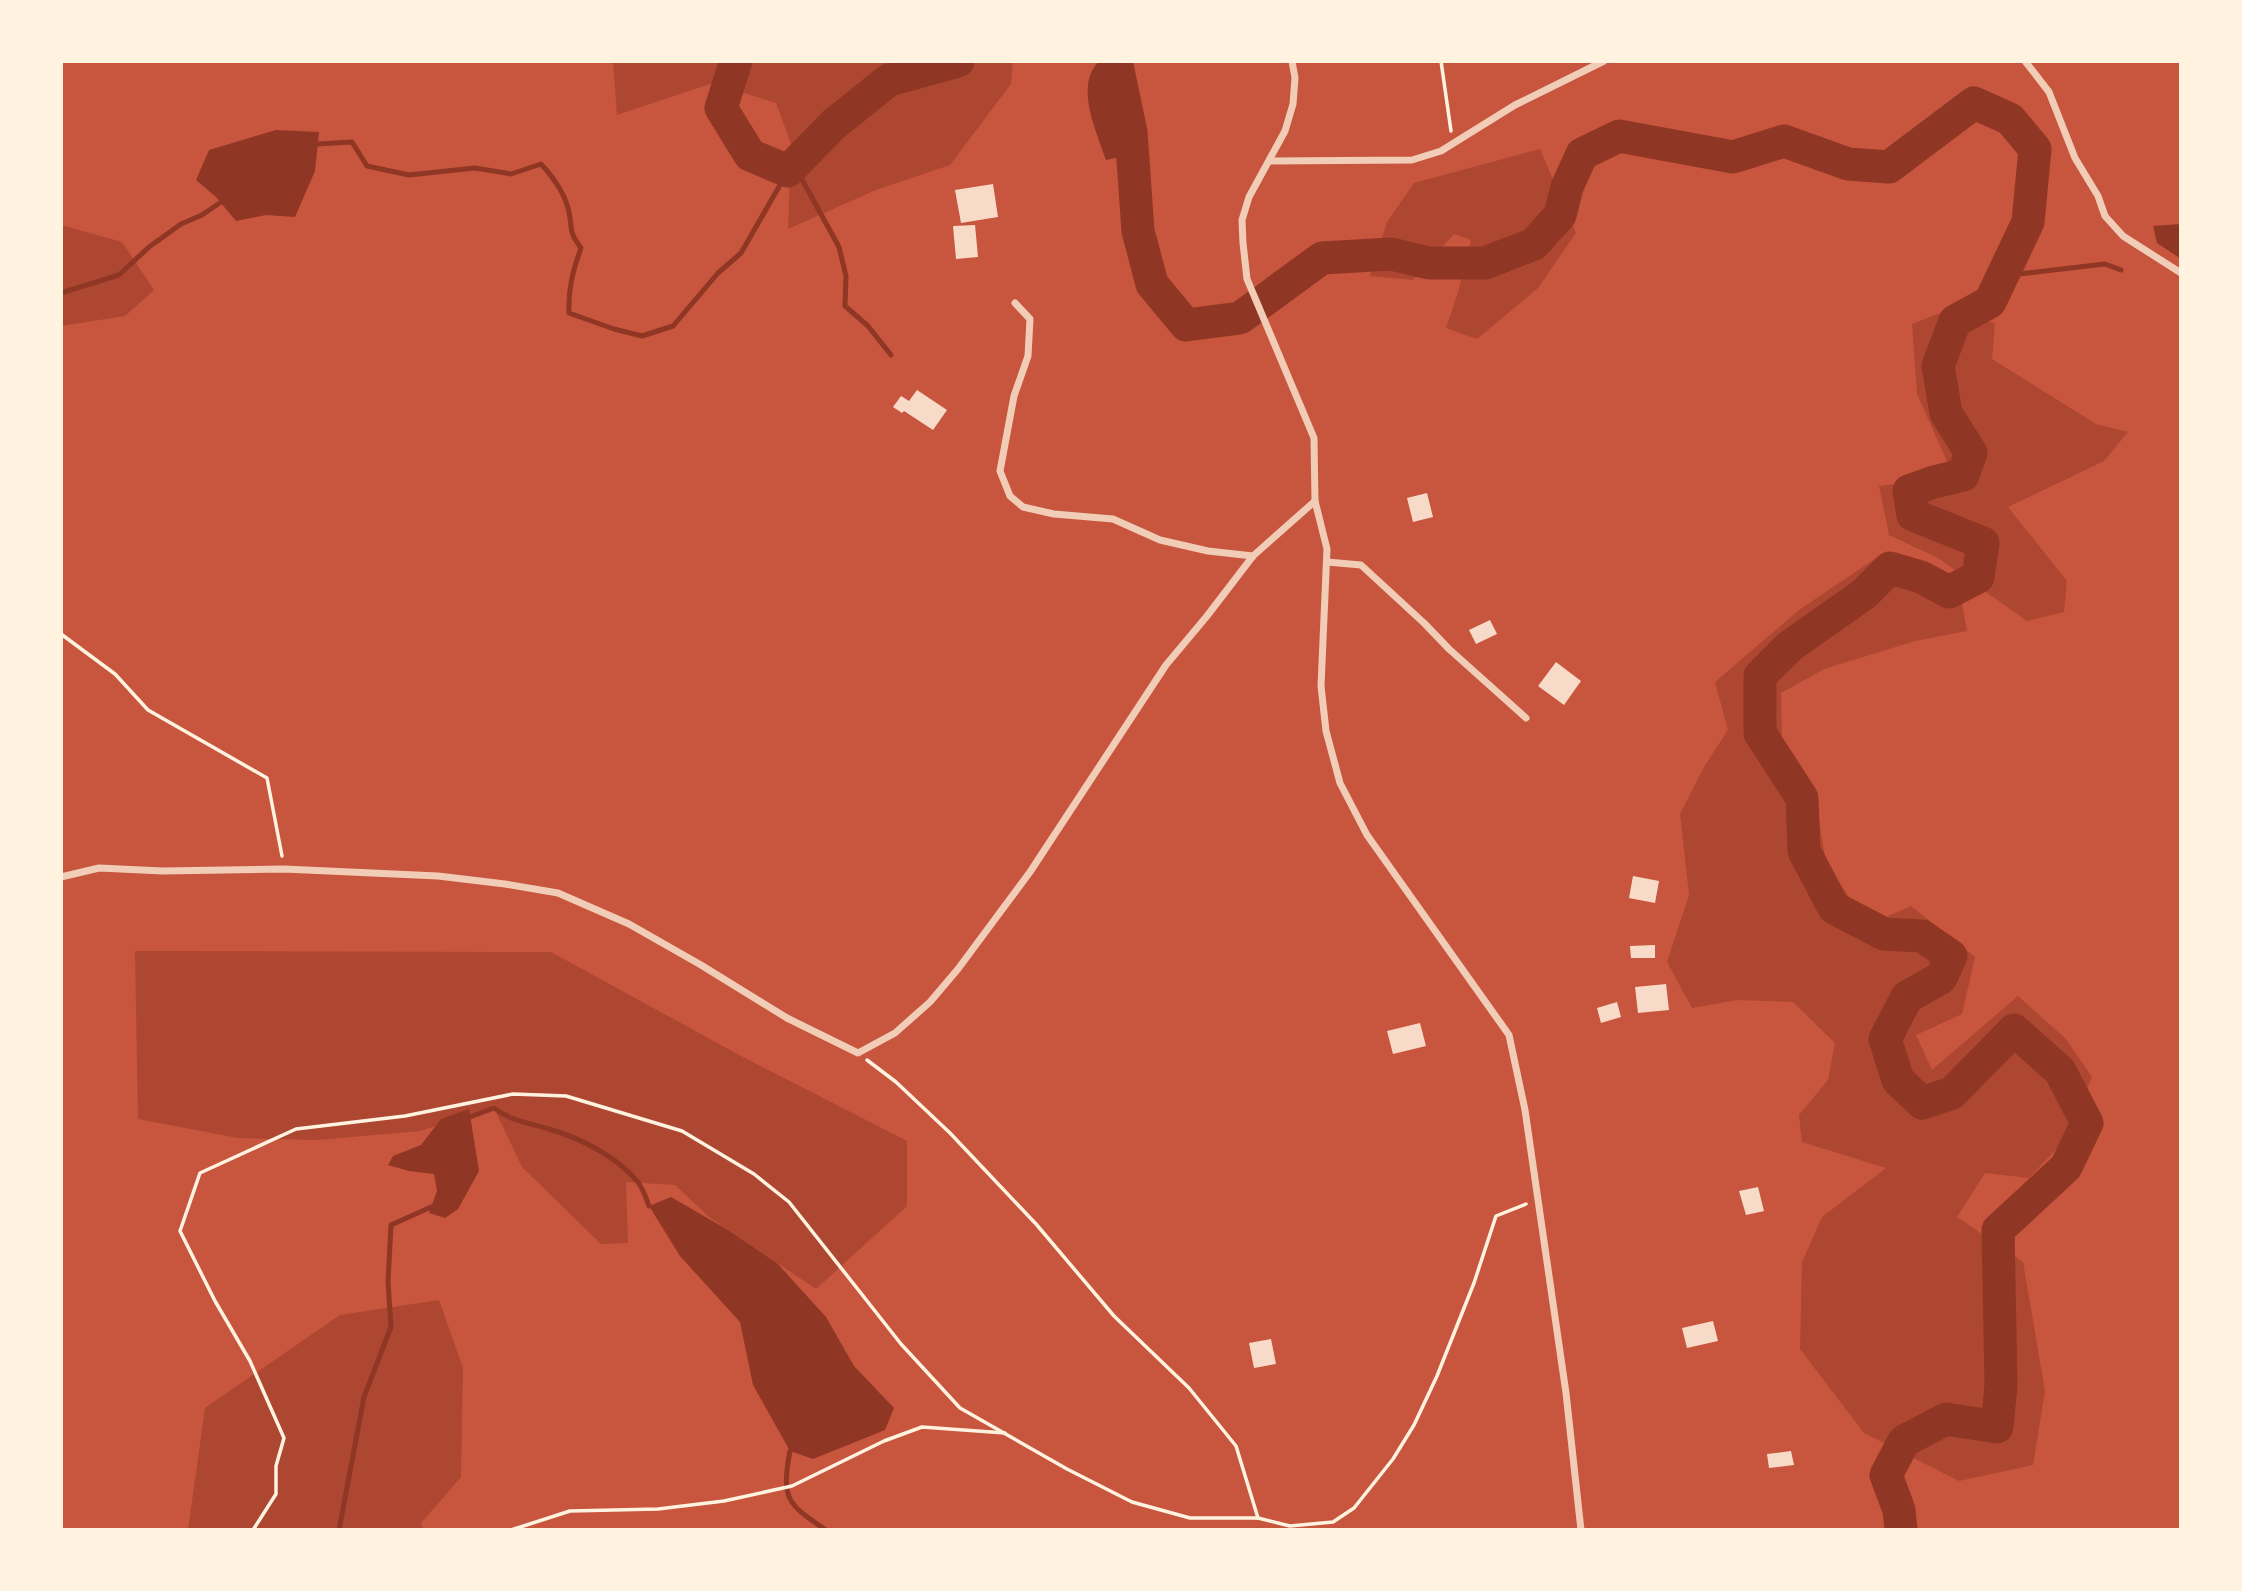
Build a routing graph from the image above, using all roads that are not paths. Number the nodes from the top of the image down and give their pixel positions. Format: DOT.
graph roads {
  1 [pos="1292,61"];
  2 [pos="1604,61"];
  3 [pos="2025,61"];
  4 [pos="1270,161"];
  5 [pos="2181,273"];
  6 [pos="1015,303"];
  7 [pos="1315,502"];
  8 [pos="1253,556"];
  9 [pos="1327,562"];
  10 [pos="1526,718"];
  11 [pos="61,877"];
  12 [pos="1581,1530"];
  1 -- 4 [label="street"];
  2 -- 4 [label="street"];
  3 -- 5 [label="street"];
  4 -- 7 [label="street"];
  6 -- 8 [label="street"];
  7 -- 8 [label="street"];
  7 -- 9 [label="street"];
  8 -- 11 [label="street"];
  9 -- 10 [label="street"];
  9 -- 12 [label="street"];
}
